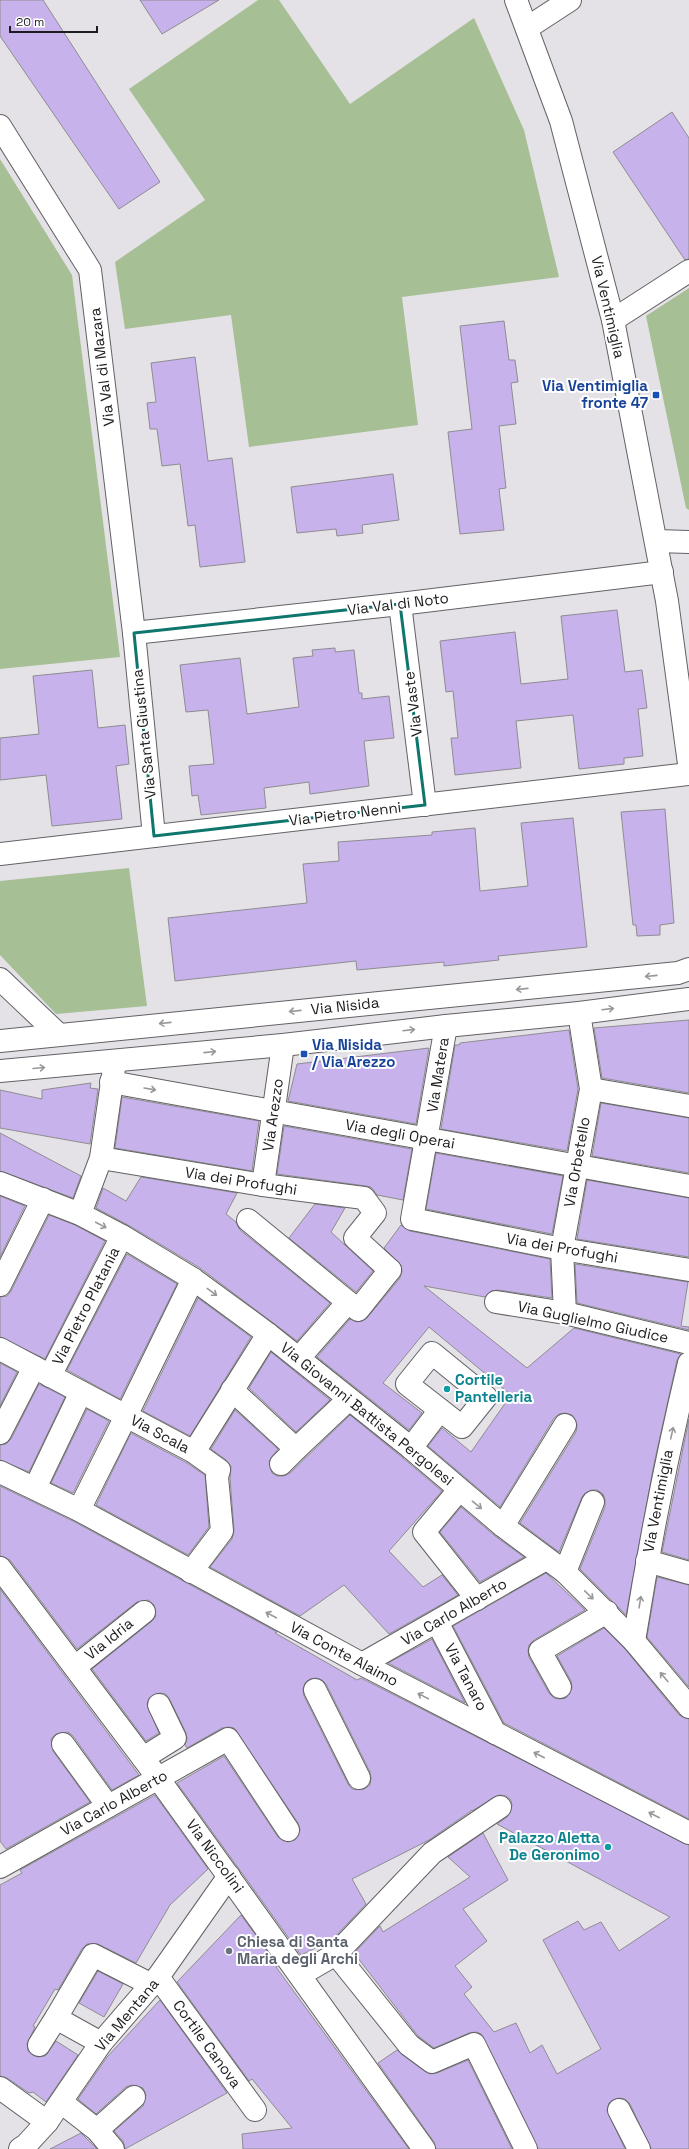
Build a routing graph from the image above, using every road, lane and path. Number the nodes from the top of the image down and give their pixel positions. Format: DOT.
graph roads {
  1 [pos="516,0"];
  2 [pos="570,0"];
  3 [pos="527,28"];
  4 [pos="0,126"];
  5 [pos="689,271"];
  6 [pos="613,320"];
  7 [pos="656,542"];
  8 [pos="689,542"];
  9 [pos="662,572"];
  10 [pos="400,604"];
  11 [pos="134,633"];
  12 [pos="684,684"];
  13 [pos="689,764"];
  14 [pos="689,774"];
  15 [pos="425,805"];
  16 [pos="154,836"];
  17 [pos="0,854"];
  18 [pos="689,969"];
  19 [pos="0,979"];
  20 [pos="689,999"];
  21 [pos="579,1013"];
  22 [pos="446,1026"];
  23 [pos="58,1034"];
  24 [pos="0,1040"];
  25 [pos="283,1045"];
  26 [pos="0,1071"];
  27 [pos="113,1071"];
  28 [pos="591,1089"];
  29 [pos="689,1106"];
  30 [pos="273,1112"];
  31 [pos="427,1139"];
  32 [pos="101,1158"];
  33 [pos="576,1166"];
  34 [pos="0,1184"];
  35 [pos="263,1184"];
  36 [pos="689,1186"];
  37 [pos="43,1200"];
  38 [pos="80,1214"];
  39 [pos="412,1218"];
  40 [pos="248,1220"];
  41 [pos="122,1236"];
  42 [pos="562,1249"];
  43 [pos="689,1270"];
  44 [pos="193,1279"];
  45 [pos="0,1285"];
  46 [pos="348,1302"];
  47 [pos="496,1302"];
  48 [pos="565,1313"];
  49 [pos="268,1334"];
  50 [pos="689,1342"];
  51 [pos="0,1349"];
  52 [pos="299,1358"];
  53 [pos="689,1363"];
  54 [pos="42,1371"];
  55 [pos="232,1390"];
  56 [pos="81,1392"];
  57 [pos="348,1398"];
  58 [pos="440,1410"];
  59 [pos="126,1416"];
  60 [pos="565,1425"];
  61 [pos="0,1433"];
  62 [pos="411,1448"];
  63 [pos="296,1449"];
  64 [pos="194,1452"];
  65 [pos="281,1464"];
  66 [pos="0,1472"];
  67 [pos="35,1488"];
  68 [pos="459,1490"];
  69 [pos="593,1502"];
  70 [pos="79,1510"];
  71 [pos="503,1526"];
  72 [pos="546,1559"];
  73 [pos="647,1560"];
  74 [pos="0,1568"];
  75 [pos="191,1572"];
  76 [pos="565,1572"];
  77 [pos="689,1573"];
  78 [pos="477,1599"];
  79 [pos="144,1612"];
  80 [pos="607,1612"];
  81 [pos="437,1622"];
  82 [pos="634,1641"];
  83 [pos="362,1664"];
  84 [pos="75,1667"];
  85 [pos="560,1687"];
  86 [pos="315,1690"];
  87 [pos="159,1705"];
  88 [pos="689,1707"];
  89 [pos="495,1733"];
  90 [pos="63,1744"];
  91 [pos="143,1758"];
  92 [pos="158,1778"];
  93 [pos="359,1778"];
  94 [pos="108,1806"];
  95 [pos="500,1807"];
  96 [pos="288,1830"];
  97 [pos="689,1833"];
  98 [pos="2,1862"];
  99 [pos="229,1876"];
  100 [pos="336,1954"];
  101 [pos="300,1975"];
  102 [pos="155,1981"];
  103 [pos="56,2018"];
  104 [pos="101,2043"];
  105 [pos="39,2045"];
  106 [pos="0,2088"];
  107 [pos="134,2097"];
  108 [pos="61,2102"];
  109 [pos="255,2110"];
  110 [pos="619,2110"];
  111 [pos="48,2122"];
  112 [pos="97,2130"];
  113 [pos="30,2146"];
  114 [pos="113,2149"];
  115 [pos="424,2149"];
  116 [pos="526,2149"];
  117 [pos="639,2149"];
  1 -- 3 [label="street, Via Ventimiglia"];
  2 -- 3 [label="street"];
  3 -- 6 [label="street, Via Ventimiglia"];
  4 -- 11 [label="street, Via Val di Mazara"];
  5 -- 6 [label="street"];
  6 -- 7 [label="street, Via Ventimiglia"];
  7 -- 8 [label="street"];
  7 -- 9 [label="street, Via Ventimiglia"];
  9 -- 10 [label="street, Via Val di Noto"];
  9 -- 12 [label="street, Via Ventimiglia"];
  10 -- 11 [label="street, Via Val di Noto"];
  10 -- 15 [label="street, Via Vaste"];
  11 -- 16 [label="street, Via Santa Giustina"];
  12 -- 13 [label="street, Via Ventimiglia"];
  14 -- 15 [label="street, Via Pietro Nenni"];
  15 -- 16 [label="street, Via Pietro Nenni"];
  16 -- 17 [label="street, Via Pietro Nenni"];
  18 -- 23 [label="street, Via Nisida, one-way"];
  19 -- 23 [label="street"];
  21 -- 20 [label="street, Via Nisida, one-way"];
  21 -- 22 [label="street, Via Nisida"];
  21 -- 28 [label="street, Via Orbetello"];
  25 -- 22 [label="street, Via Nisida, one-way"];
  22 -- 31 [label="street, Via Matera"];
  23 -- 24 [label="street, Via Nisida"];
  27 -- 25 [label="street, Via Nisida, one-way"];
  25 -- 30 [label="street, Via Arezzo"];
  26 -- 27 [label="street, Via Nisida, one-way"];
  27 -- 30 [label="street, Via degli Operai, one-way"];
  27 -- 32 [label="street"];
  28 -- 29 [label="street"];
  28 -- 33 [label="street, Via Orbetello"];
  30 -- 31 [label="street, Via degli Operai"];
  30 -- 35 [label="street, Via Arezzo"];
  31 -- 33 [label="street, Via degli Operai"];
  31 -- 39 [label="street, Via Matera"];
  32 -- 35 [label="street, Via dei Profughi"];
  32 -- 38 [label="street"];
  33 -- 36 [label="street, Via degli Operai"];
  33 -- 42 [label="street, Via Orbetello"];
  34 -- 37 [label="street, Via Giovanni Battista Pergolesi"];
  35 -- 46 [label="street, Via dei Profughi"];
  37 -- 38 [label="street, Via Giovanni Battista Pergolesi"];
  37 -- 45 [label="street"];
  38 -- 41 [label="street, Via Giovanni Battista Pergolesi, one-way"];
  39 -- 42 [label="street, Via dei Profughi"];
  40 -- 46 [label="street"];
  41 -- 44 [label="street, Via Giovanni Battista Pergolesi"];
  41 -- 54 [label="street, Via Pietro Platania"];
  42 -- 43 [label="street, Via dei Profughi"];
  42 -- 48 [label="street, Via Orbetello"];
  44 -- 49 [label="street, Via Giovanni Battista Pergolesi, one-way"];
  44 -- 59 [label="street"];
  46 -- 52 [label="street"];
  47 -- 48 [label="street, Via Guglielmo Giudice"];
  48 -- 50 [label="street, Via Guglielmo Giudice"];
  49 -- 52 [label="street, Via Giovanni Battista Pergolesi"];
  49 -- 55 [label="street"];
  51 -- 54 [label="street, Via Scala"];
  52 -- 57 [label="street, Via Giovanni Battista Pergolesi"];
  73 -- 53 [label="street, Via Ventimiglia, one-way"];
  54 -- 56 [label="street, Via Scala"];
  54 -- 61 [label="street, Via Pietro Platania"];
  55 -- 63 [label="street"];
  55 -- 64 [label="street"];
  56 -- 59 [label="street, Via Scala"];
  56 -- 67 [label="street"];
  57 -- 62 [label="street, Via Giovanni Battista Pergolesi"];
  57 -- 63 [label="street"];
  58 -- 62 [label="street"];
  59 -- 64 [label="street, Via Scala"];
  59 -- 70 [label="street"];
  60 -- 71 [label="street"];
  62 -- 68 [label="street, Via Giovanni Battista Pergolesi"];
  63 -- 65 [label="street"];
  64 -- 75 [label="street, Via Scala"];
  66 -- 67 [label="street, Via Conte Alaimo"];
  67 -- 70 [label="street, Via Conte Alaimo"];
  68 -- 71 [label="street, Via Giovanni Battista Pergolesi, one-way"];
  68 -- 78 [label="street"];
  69 -- 76 [label="street"];
  70 -- 75 [label="street, Via Conte Alaimo"];
  71 -- 72 [label="street, Via Giovanni Battista Pergolesi"];
  72 -- 76 [label="street, Via Giovanni Battista Pergolesi"];
  72 -- 78 [label="street, Via Carlo Alberto"];
  73 -- 77 [label="street"];
  82 -- 73 [label="street, Via Ventimiglia, one-way"];
  74 -- 84 [label="street, Via Niccolini"];
  83 -- 75 [label="street, Via Conte Alaimo, one-way"];
  76 -- 80 [label="street, Via Giovanni Battista Pergolesi, one-way"];
  78 -- 81 [label="street, Via Carlo Alberto"];
  79 -- 84 [label="street, Via Idria"];
  80 -- 82 [label="street, Via Giovanni Battista Pergolesi"];
  80 -- 85 [label="street"];
  81 -- 83 [label="street, Via Carlo Alberto"];
  81 -- 89 [label="street, Via Tanaro"];
  88 -- 82 [label="street, Via Giovanni Battista Pergolesi, one-way"];
  89 -- 83 [label="street, Via Conte Alaimo, one-way"];
  84 -- 91 [label="street, Via Niccolini"];
  86 -- 93 [label="street"];
  87 -- 91 [label="street"];
  97 -- 89 [label="street, Via Conte Alaimo, one-way"];
  90 -- 94 [label="street"];
  91 -- 92 [label="street, Via Niccolini"];
  92 -- 94 [label="street, Via Carlo Alberto"];
  92 -- 96 [label="street, Via Carlo Alberto"];
  92 -- 99 [label="street, Via Niccolini"];
  94 -- 98 [label="street, Via Carlo Alberto"];
  95 -- 100 [label="street"];
  99 -- 101 [label="street, Via Niccolini"];
  99 -- 102 [label="street, Via Mentana"];
  100 -- 101 [label="street"];
  100 -- 116 [label="street"];
  101 -- 115 [label="street, Via Niccolini"];
  102 -- 103 [label="street"];
  102 -- 104 [label="street, Via Mentana"];
  102 -- 109 [label="street, Cortile Canova"];
  103 -- 104 [label="street"];
  103 -- 105 [label="street"];
  104 -- 108 [label="street, Via Mentana"];
  106 -- 111 [label="street"];
  107 -- 112 [label="street"];
  108 -- 111 [label="street, Via Mentana"];
  108 -- 112 [label="street"];
  110 -- 117 [label="street"];
  111 -- 113 [label="street, Via Mentana"];
  112 -- 114 [label="street"];
}
